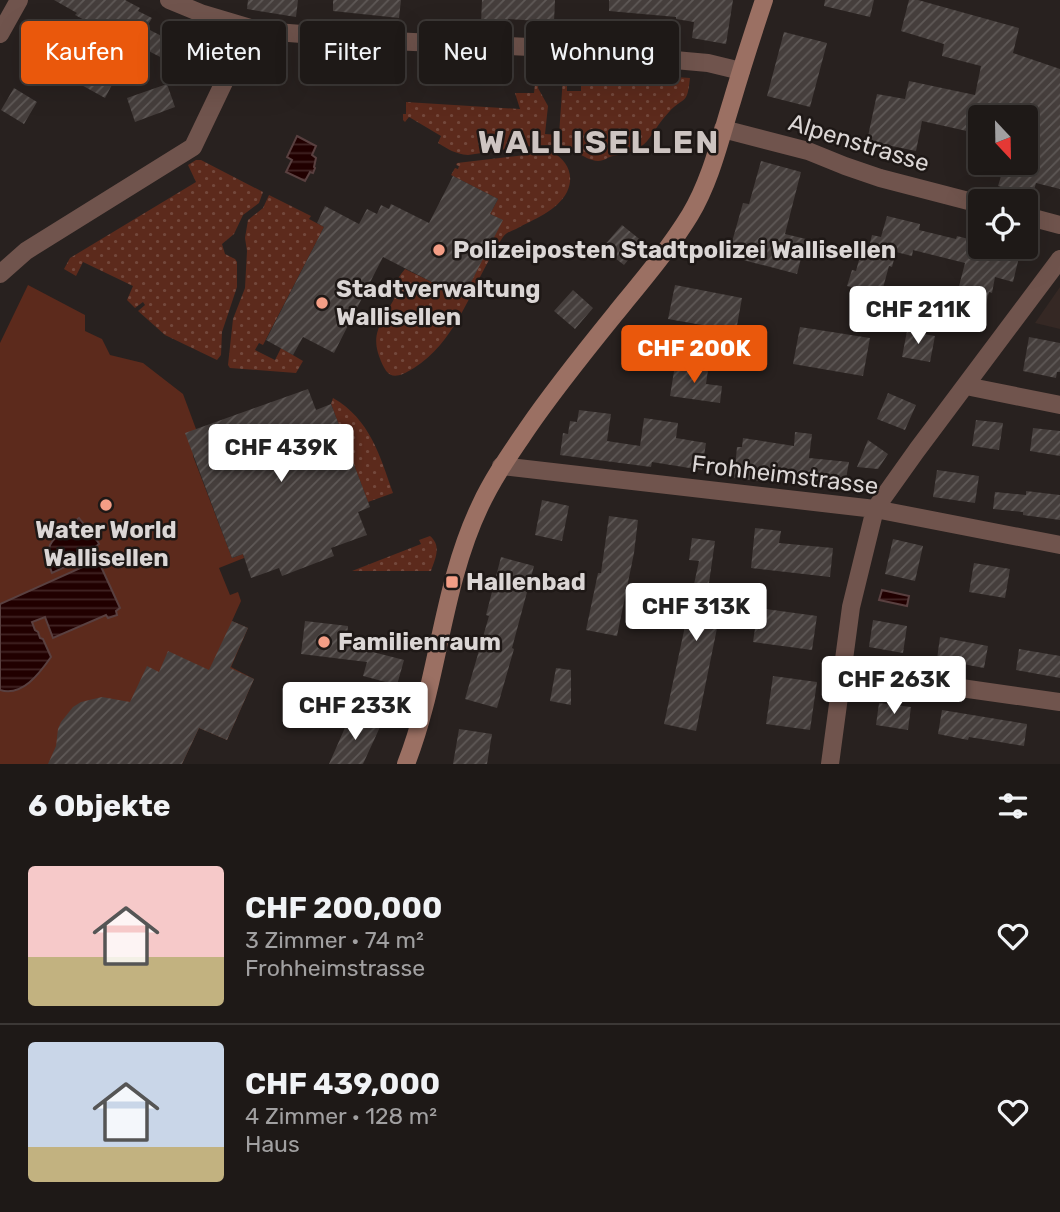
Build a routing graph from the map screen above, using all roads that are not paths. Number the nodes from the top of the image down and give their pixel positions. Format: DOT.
graph roads {
  1 [pos="19,0"];
  2 [pos="169,0"];
  3 [pos="764,0"];
  4 [pos="226,21"];
  5 [pos="286,33"];
  6 [pos="0,34"];
  7 [pos="741,71"];
  8 [pos="223,84"];
  9 [pos="723,129"];
  10 [pos="968,201"];
  11 [pos="1038,219"];
  12 [pos="1060,225"];
  13 [pos="1060,260"];
  14 [pos="0,274"];
  15 [pos="966,386"];
  16 [pos="1060,405"];
  17 [pos="501,466"];
  18 [pos="874,509"];
  19 [pos="1060,545"];
  20 [pos="842,668"];
  21 [pos="1060,702"];
  22 [pos="406,764"];
  23 [pos="830,764"];
  1 -- 6 [label="street"];
  2 -- 4 [label="street"];
  3 -- 7 [label="main road"];
  5 -- 7 [label="street"];
  7 -- 9 [label="main road"];
  8 -- 14 [label="street"];
  9 -- 10 [label="street, Alpenstrasse"];
  9 -- 17 [label="main road"];
  11 -- 12 [label="street"];
  13 -- 15 [label="street"];
  15 -- 16 [label="street"];
  15 -- 18 [label="street"];
  17 -- 18 [label="street, Frohheimstrasse"];
  17 -- 22 [label="main road"];
  18 -- 19 [label="street, Frohheimstrasse"];
  18 -- 20 [label="street"];
  20 -- 21 [label="street"];
  20 -- 23 [label="street"];
}
